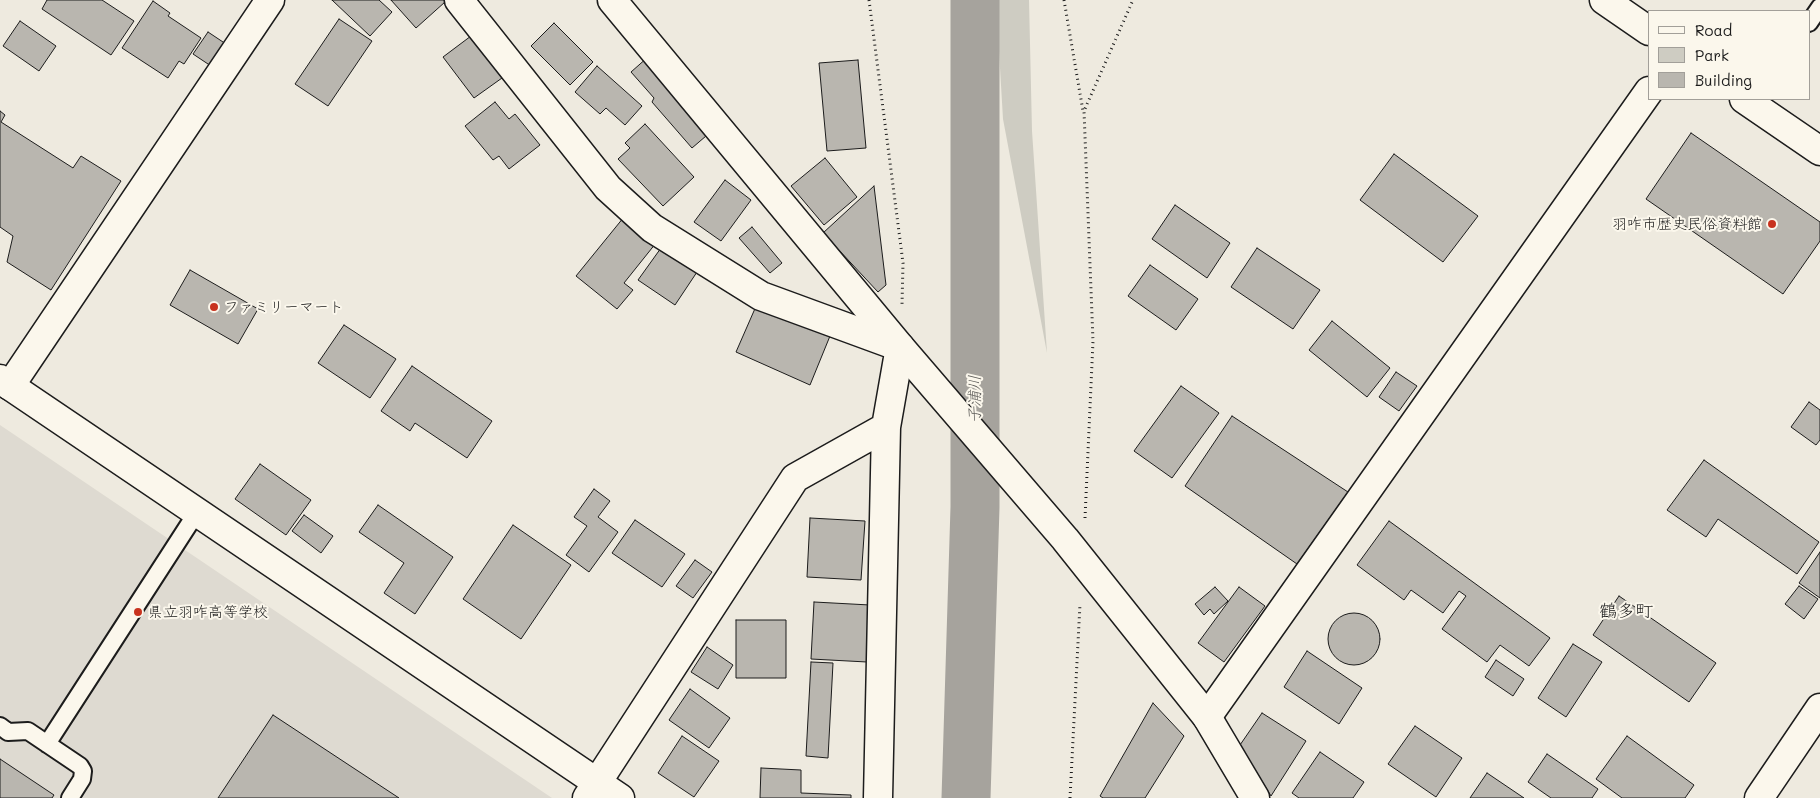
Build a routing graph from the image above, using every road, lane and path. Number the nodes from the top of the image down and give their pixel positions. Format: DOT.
graph roads {
  1 [pos="270,0"];
  2 [pos="458,0"];
  3 [pos="612,0"];
  4 [pos="869,0"];
  5 [pos="1064,0"];
  6 [pos="1133,0"];
  7 [pos="1604,0"];
  8 [pos="1820,7"];
  9 [pos="1810,22"];
  10 [pos="1648,29"];
  11 [pos="1648,92"];
  12 [pos="1750,100"];
  13 [pos="1084,111"];
  14 [pos="1820,151"];
  15 [pos="900,347"];
  16 [pos="5,382"];
  17 [pos="886,427"];
  18 [pos="197,512"];
  19 [pos="1082,561"];
  20 [pos="1080,603"];
  21 [pos="1820,708"];
  22 [pos="1207,717"];
  23 [pos="0,726"];
  24 [pos="47,744"];
  25 [pos="592,791"];
  26 [pos="70,798"];
  27 [pos="620,798"];
  28 [pos="878,798"];
  29 [pos="1070,798"];
  30 [pos="1255,798"];
  31 [pos="1759,798"];
  1 -- 16 [label="street"];
  2 -- 15 [label="street"];
  3 -- 15 [label="street"];
  4 -- 15 [label="path"];
  5 -- 13 [label="path"];
  6 -- 13 [label="path"];
  7 -- 10 [label="street"];
  8 -- 9 [label="lane"];
  11 -- 22 [label="street"];
  12 -- 14 [label="street"];
  13 -- 19 [label="path"];
  15 -- 17 [label="street"];
  15 -- 19 [label="street"];
  16 -- 18 [label="street"];
  17 -- 25 [label="street"];
  17 -- 28 [label="street"];
  18 -- 24 [label="lane"];
  18 -- 25 [label="street"];
  19 -- 22 [label="street"];
  20 -- 29 [label="path"];
  21 -- 31 [label="street"];
  22 -- 30 [label="street"];
  23 -- 24 [label="lane"];
  24 -- 26 [label="lane"];
  25 -- 27 [label="street"];
}
